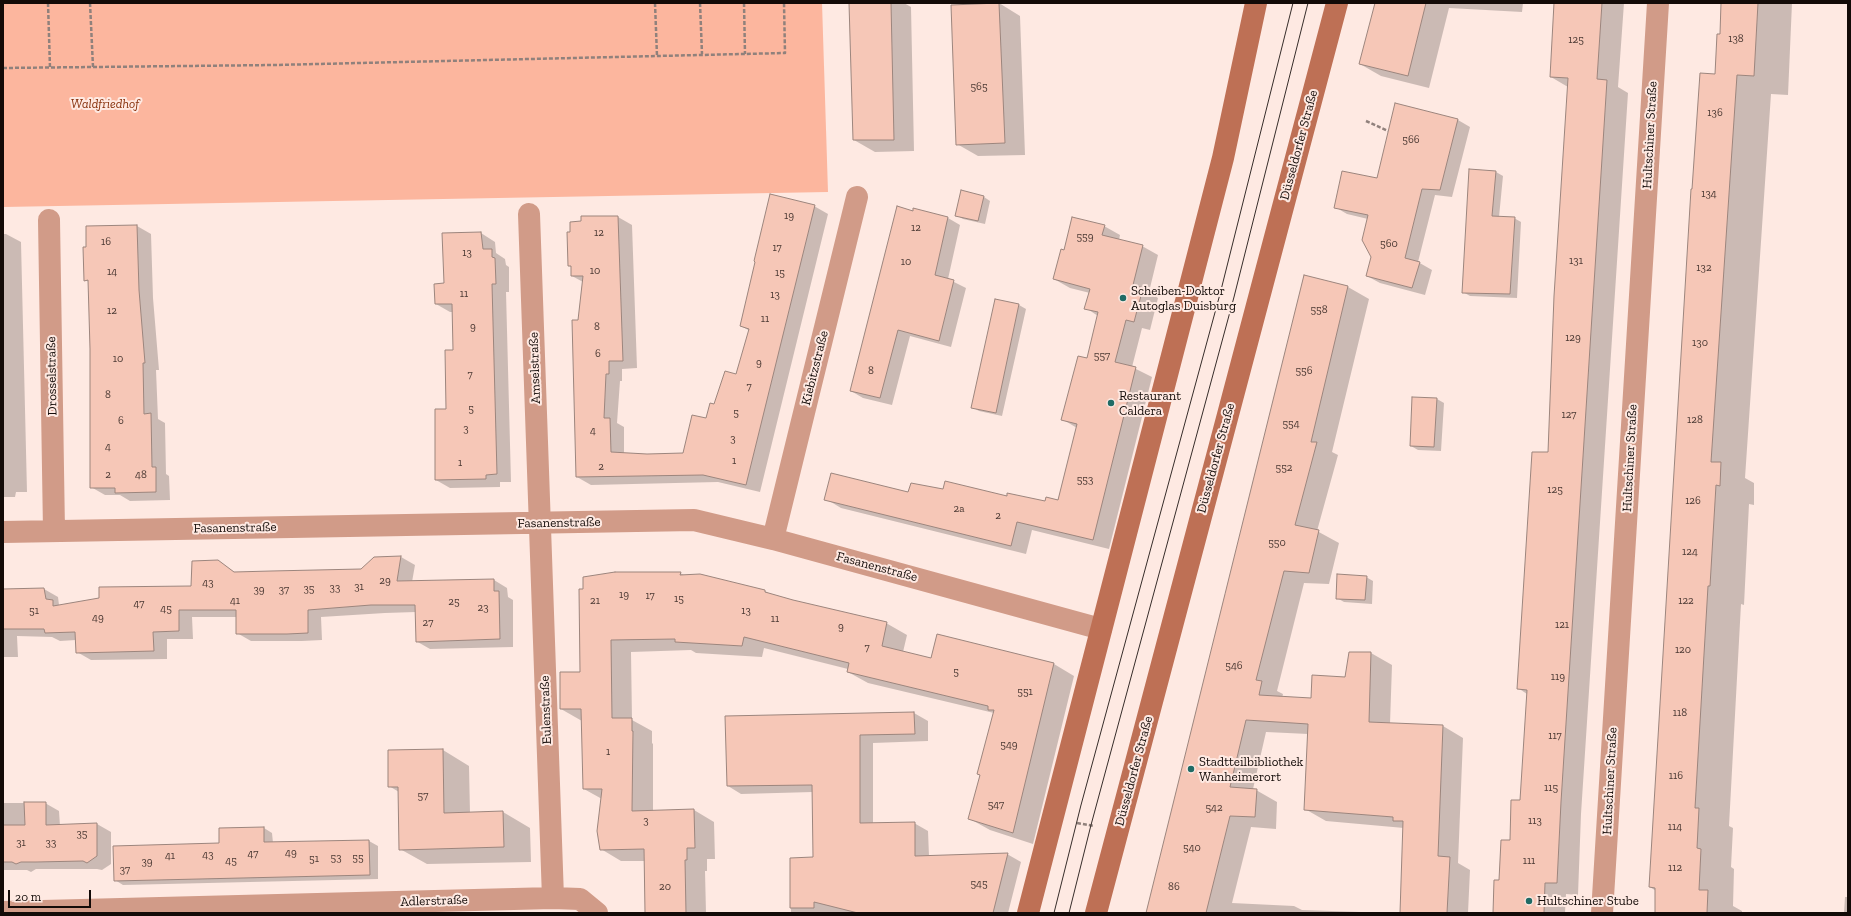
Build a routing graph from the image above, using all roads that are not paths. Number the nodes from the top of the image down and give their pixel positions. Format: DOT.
graph roads {
  1 [pos="1256,3"];
  2 [pos="1337,3"];
  3 [pos="1658,3"];
  4 [pos="856,197"];
  5 [pos="530,214"];
  6 [pos="49,220"];
  7 [pos="540,523"];
  8 [pos="54,531"];
  9 [pos="3,532"];
  10 [pos="773,539"];
  11 [pos="1102,629"];
  12 [pos="553,898"];
  13 [pos="3,912"];
  14 [pos="27,912"];
  15 [pos="597,913"];
  16 [pos="1028,913"];
  17 [pos="1096,913"];
  18 [pos="1602,913"];
  1 -- 11 [label="main road"];
  2 -- 17 [label="main road, Düsseldorfer Straße"];
  3 -- 18 [label="street, Hultschiner Straße"];
  4 -- 10 [label="street, Kiebitzstraße"];
  5 -- 7 [label="street, Amselstraße"];
  6 -- 8 [label="street, Drosselstraße"];
  7 -- 8 [label="street, Fasanenstraße"];
  7 -- 10 [label="street, Fasanenstraße"];
  7 -- 12 [label="street, Eulenstraße"];
  8 -- 9 [label="street, Fasanenstraße"];
  10 -- 11 [label="street, Fasanenstraße"];
  11 -- 16 [label="main road"];
  12 -- 14 [label="street, Adlerstraße"];
  12 -- 15 [label="street, Adlerstraße"];
  13 -- 14 [label="street, Adlerstraße"];
}
